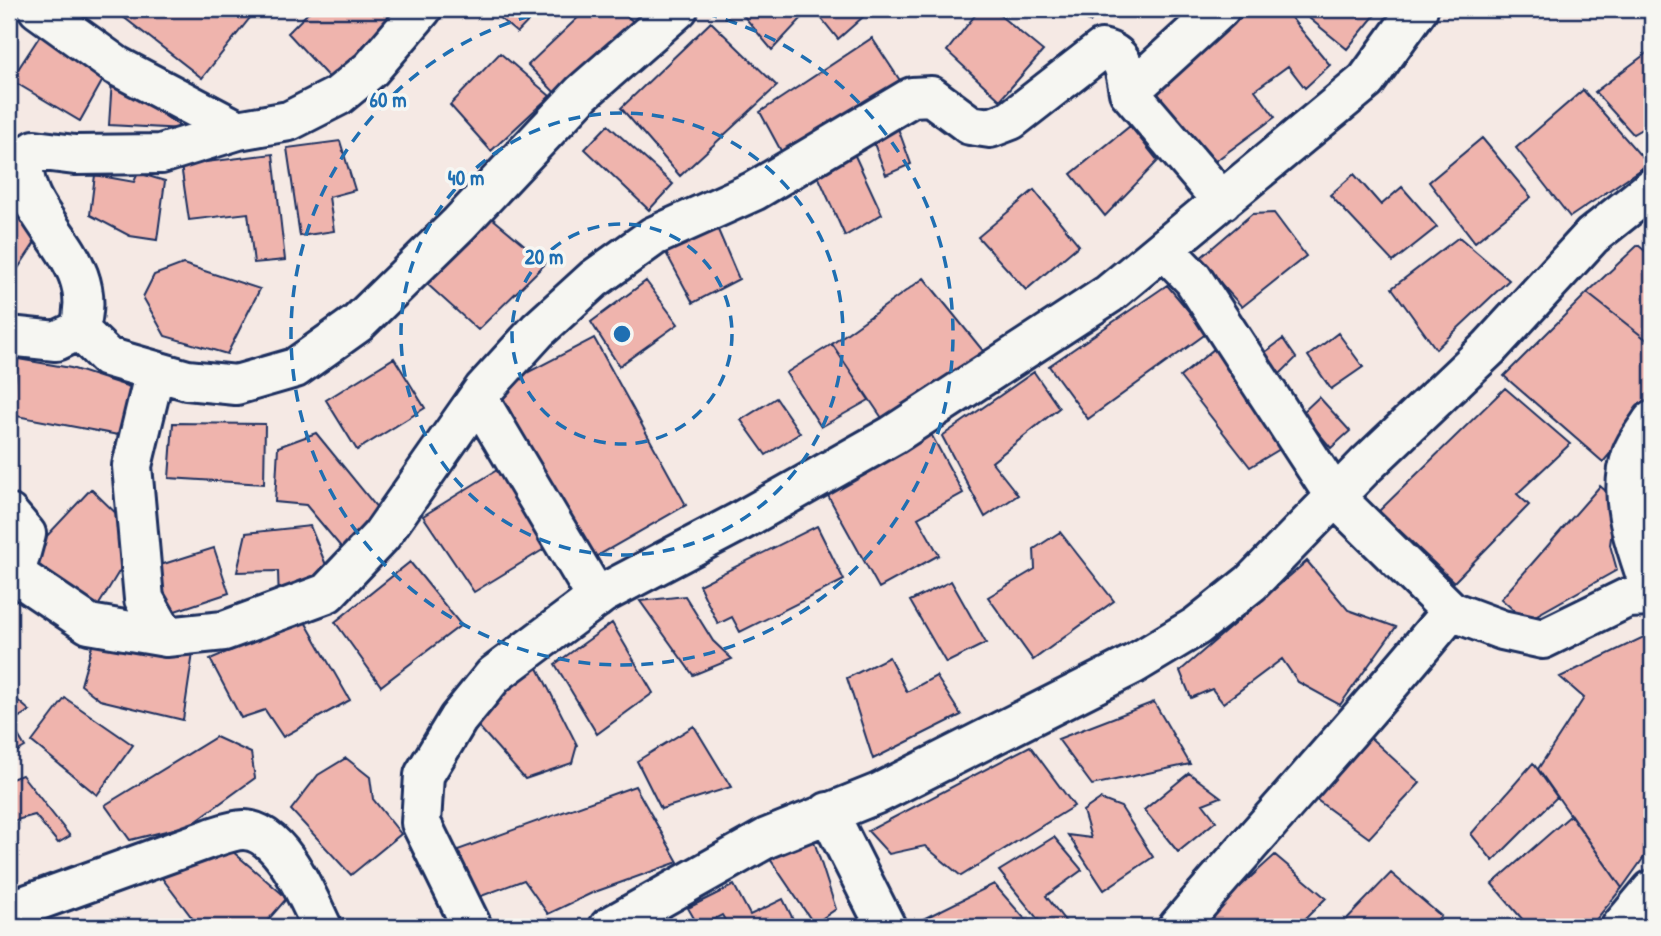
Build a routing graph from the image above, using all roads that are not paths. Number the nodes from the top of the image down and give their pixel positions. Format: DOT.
graph roads {
  1 [pos="38,9"];
  2 [pos="422,9"];
  3 [pos="678,9"];
  4 [pos="1220,9"];
  5 [pos="1418,9"];
  6 [pos="1129,92"];
  7 [pos="238,130"];
  8 [pos="16,151"];
  9 [pos="1652,188"];
  10 [pos="1222,201"];
  11 [pos="1164,249"];
  12 [pos="79,330"];
  13 [pos="9,336"];
  14 [pos="155,371"];
  15 [pos="478,398"];
  16 [pos="1652,421"];
  17 [pos="1335,497"];
  18 [pos="9,514"];
  19 [pos="12,577"];
  20 [pos="1652,595"];
  21 [pos="597,598"];
  22 [pos="1451,611"];
  23 [pos="166,637"];
  24 [pos="828,812"];
  25 [pos="1652,890"];
  26 [pos="9,911"];
  27 [pos="321,927"];
  28 [pos="472,927"];
  29 [pos="609,927"];
  30 [pos="886,927"];
  31 [pos="1178,927"];
  32 [pos="1621,927"];
  1 -- 7 [label="street"];
  2 -- 7 [label="street"];
  3 -- 14 [label="street"];
  4 -- 6 [label="street"];
  5 -- 10 [label="street"];
  6 -- 10 [label="street"];
  6 -- 15 [label="street"];
  7 -- 8 [label="street"];
  8 -- 12 [label="street"];
  9 -- 17 [label="street"];
  10 -- 11 [label="street"];
  11 -- 17 [label="street"];
  11 -- 21 [label="street"];
  12 -- 13 [label="street"];
  12 -- 14 [label="street"];
  14 -- 23 [label="street"];
  15 -- 21 [label="street"];
  15 -- 23 [label="street"];
  16 -- 20 [label="street"];
  17 -- 22 [label="street"];
  17 -- 24 [label="street"];
  18 -- 19 [label="street"];
  19 -- 23 [label="street"];
  20 -- 22 [label="street"];
  21 -- 28 [label="street"];
  22 -- 31 [label="street"];
  24 -- 29 [label="street"];
  24 -- 30 [label="street"];
  25 -- 32 [label="street"];
  26 -- 27 [label="street"];
}
